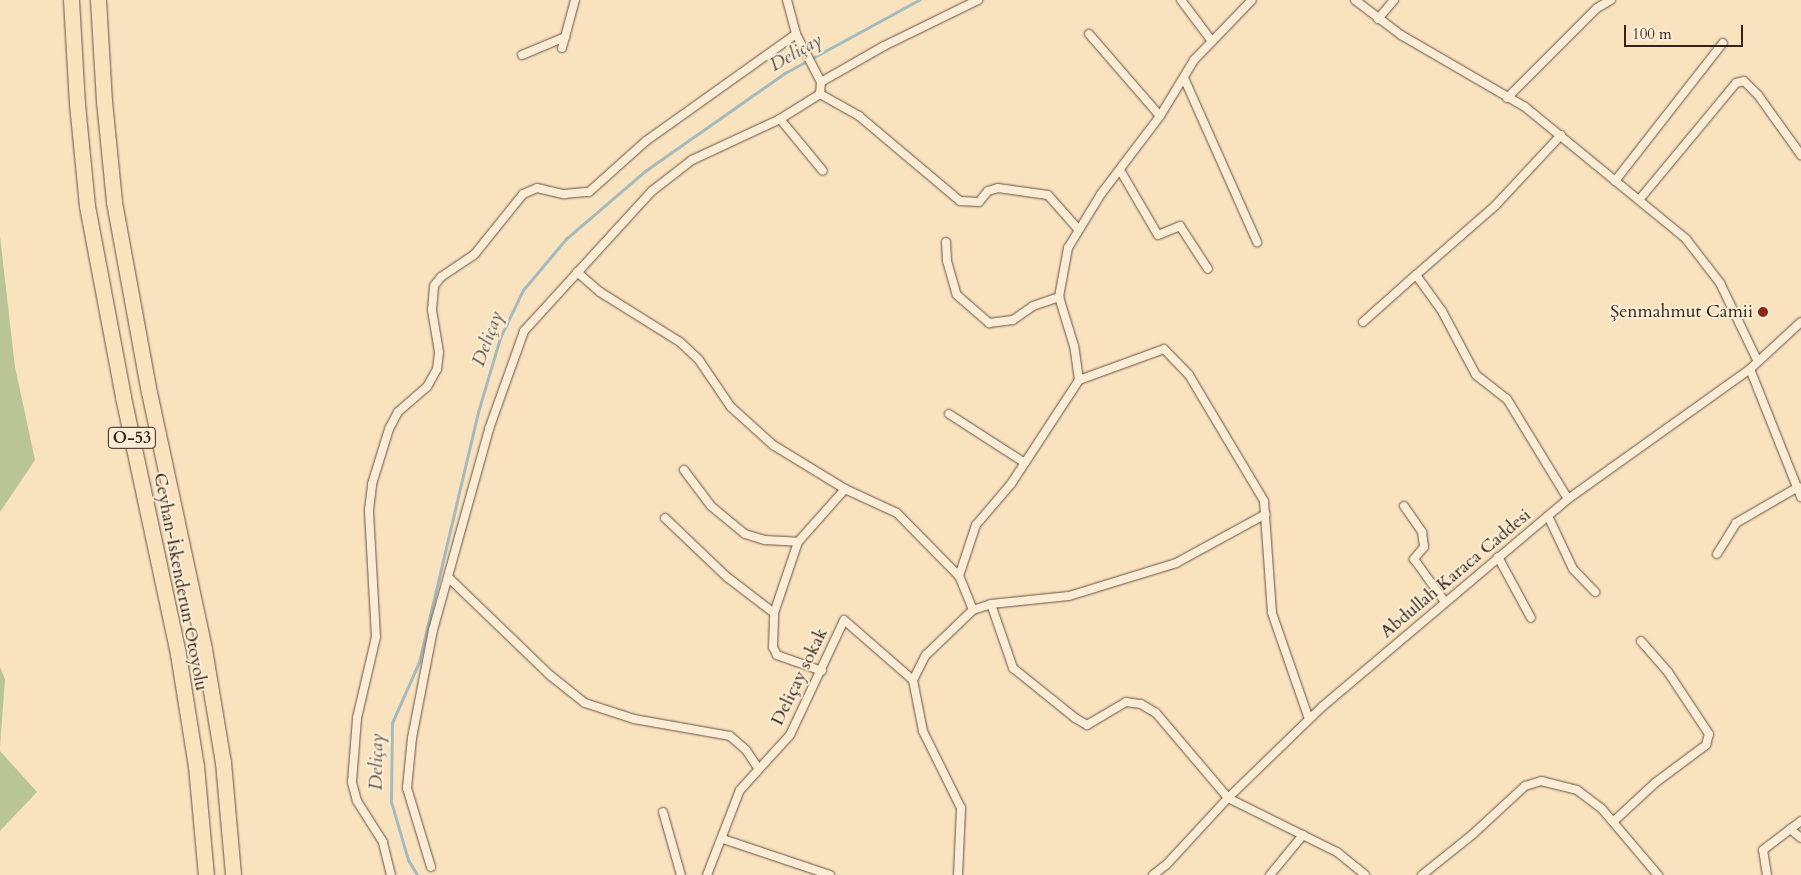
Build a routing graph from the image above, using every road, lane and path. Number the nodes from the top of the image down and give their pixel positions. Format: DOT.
graph roads {
  1 [pos="72,0"];
  2 [pos="98,0"];
  3 [pos="575,0"];
  4 [pos="787,0"];
  5 [pos="978,0"];
  6 [pos="1181,0"];
  7 [pos="1252,0"];
  8 [pos="1355,0"];
  9 [pos="1394,0"];
  10 [pos="1610,0"];
  11 [pos="1378,19"];
  12 [pos="796,34"];
  13 [pos="1089,34"];
  14 [pos="565,37"];
  15 [pos="1211,40"];
  16 [pos="1723,44"];
  17 [pos="562,48"];
  18 [pos="522,55"];
  19 [pos="1184,78"];
  20 [pos="821,82"];
  21 [pos="820,94"];
  22 [pos="1507,98"];
  23 [pos="1160,116"];
  24 [pos="780,119"];
  25 [pos="1561,134"];
  26 [pos="1801,155"];
  27 [pos="1120,170"];
  28 [pos="822,172"];
  29 [pos="1615,181"];
  30 [pos="1638,200"];
  31 [pos="1078,229"];
  32 [pos="946,242"];
  33 [pos="1257,242"];
  34 [pos="1208,269"];
  35 [pos="577,272"];
  36 [pos="1416,275"];
  37 [pos="1059,296"];
  38 [pos="1362,322"];
  39 [pos="1801,322"];
  40 [pos="1757,360"];
  41 [pos="1750,368"];
  42 [pos="1079,380"];
  43 [pos="949,414"];
  44 [pos="1025,463"];
  45 [pos="684,470"];
  46 [pos="1798,487"];
  47 [pos="845,489"];
  48 [pos="1801,497"];
  49 [pos="1568,499"];
  50 [pos="1404,506"];
  51 [pos="1266,514"];
  52 [pos="1548,516"];
  53 [pos="665,518"];
  54 [pos="798,542"];
  55 [pos="1717,554"];
  56 [pos="1498,557"];
  57 [pos="959,576"];
  58 [pos="449,578"];
  59 [pos="1595,592"];
  60 [pos="1445,602"];
  61 [pos="992,604"];
  62 [pos="973,610"];
  63 [pos="774,613"];
  64 [pos="1531,618"];
  65 [pos="1641,641"];
  66 [pos="822,671"];
  67 [pos="913,680"];
  68 [pos="1309,719"];
  69 [pos="758,768"];
  70 [pos="1228,798"];
  71 [pos="663,812"];
  72 [pos="1614,821"];
  73 [pos="1801,821"];
  74 [pos="1790,829"];
  75 [pos="1303,835"];
  76 [pos="1801,838"];
  77 [pos="723,839"];
  78 [pos="431,867"];
  79 [pos="206,875"];
  80 [pos="233,875"];
  81 [pos="391,875"];
  82 [pos="680,875"];
  83 [pos="707,875"];
  84 [pos="830,875"];
  85 [pos="958,875"];
  86 [pos="1153,875"];
  87 [pos="1270,875"];
  88 [pos="1365,875"];
  89 [pos="1422,875"];
  90 [pos="1658,875"];
  91 [pos="1767,875"];
  1 -- 79 [label="highway, Ceyhan-İskenderun Otoyolu / O-53"];
  2 -- 80 [label="highway, Ceyhan-İskenderun Otoyolu / O-53"];
  3 -- 14 [label="street"];
  4 -- 12 [label="street"];
  5 -- 20 [label="street"];
  6 -- 15 [label="street"];
  7 -- 15 [label="street"];
  8 -- 11 [label="street"];
  9 -- 11 [label="street"];
  10 -- 22 [label="street"];
  11 -- 22 [label="street"];
  12 -- 20 [label="street"];
  12 -- 81 [label="street"];
  13 -- 23 [label="street"];
  14 -- 17 [label="street"];
  14 -- 18 [label="street"];
  15 -- 19 [label="street"];
  16 -- 29 [label="street"];
  19 -- 23 [label="street"];
  19 -- 33 [label="street"];
  20 -- 21 [label="street"];
  21 -- 24 [label="street"];
  21 -- 31 [label="street"];
  22 -- 25 [label="street"];
  23 -- 27 [label="street"];
  24 -- 28 [label="street"];
  24 -- 35 [label="street"];
  25 -- 29 [label="street"];
  25 -- 36 [label="street"];
  26 -- 30 [label="street"];
  27 -- 31 [label="street"];
  27 -- 34 [label="street"];
  29 -- 30 [label="street"];
  30 -- 40 [label="street"];
  31 -- 37 [label="street"];
  32 -- 37 [label="street"];
  35 -- 47 [label="street"];
  35 -- 58 [label="street"];
  36 -- 38 [label="street"];
  36 -- 49 [label="street"];
  37 -- 42 [label="street"];
  39 -- 40 [label="street, Abdullah Karaca Caddesi"];
  40 -- 41 [label="street, Abdullah Karaca Caddesi"];
  41 -- 46 [label="street"];
  41 -- 49 [label="street, Abdullah Karaca Caddesi"];
  42 -- 44 [label="street"];
  42 -- 51 [label="street"];
  43 -- 44 [label="street"];
  44 -- 57 [label="street"];
  45 -- 54 [label="street"];
  46 -- 48 [label="street"];
  46 -- 55 [label="street"];
  47 -- 54 [label="street"];
  47 -- 57 [label="street"];
  49 -- 52 [label="street, Abdullah Karaca Caddesi"];
  50 -- 60 [label="street"];
  51 -- 61 [label="street"];
  51 -- 68 [label="street"];
  52 -- 56 [label="street, Abdullah Karaca Caddesi"];
  52 -- 59 [label="street"];
  53 -- 63 [label="street"];
  54 -- 63 [label="street"];
  56 -- 60 [label="street, Abdullah Karaca Caddesi"];
  56 -- 64 [label="street"];
  57 -- 62 [label="street"];
  58 -- 69 [label="street"];
  58 -- 78 [label="street"];
  60 -- 68 [label="street, Abdullah Karaca Caddesi"];
  61 -- 62 [label="street"];
  61 -- 70 [label="street"];
  62 -- 67 [label="street"];
  63 -- 66 [label="street"];
  65 -- 72 [label="street"];
  66 -- 67 [label="street, Deliçay sokak"];
  66 -- 69 [label="street, Deliçay sokak"];
  67 -- 85 [label="street"];
  68 -- 70 [label="street, Abdullah Karaca Caddesi"];
  69 -- 77 [label="street, Deliçay sokak"];
  70 -- 75 [label="street"];
  70 -- 86 [label="street, Abdullah Karaca Caddesi"];
  71 -- 82 [label="street"];
  72 -- 89 [label="street"];
  72 -- 90 [label="street"];
  73 -- 74 [label="street"];
  74 -- 76 [label="street"];
  74 -- 91 [label="street"];
  75 -- 87 [label="street"];
  75 -- 88 [label="street"];
  77 -- 83 [label="street, Deliçay sokak"];
  77 -- 84 [label="street"];
}
